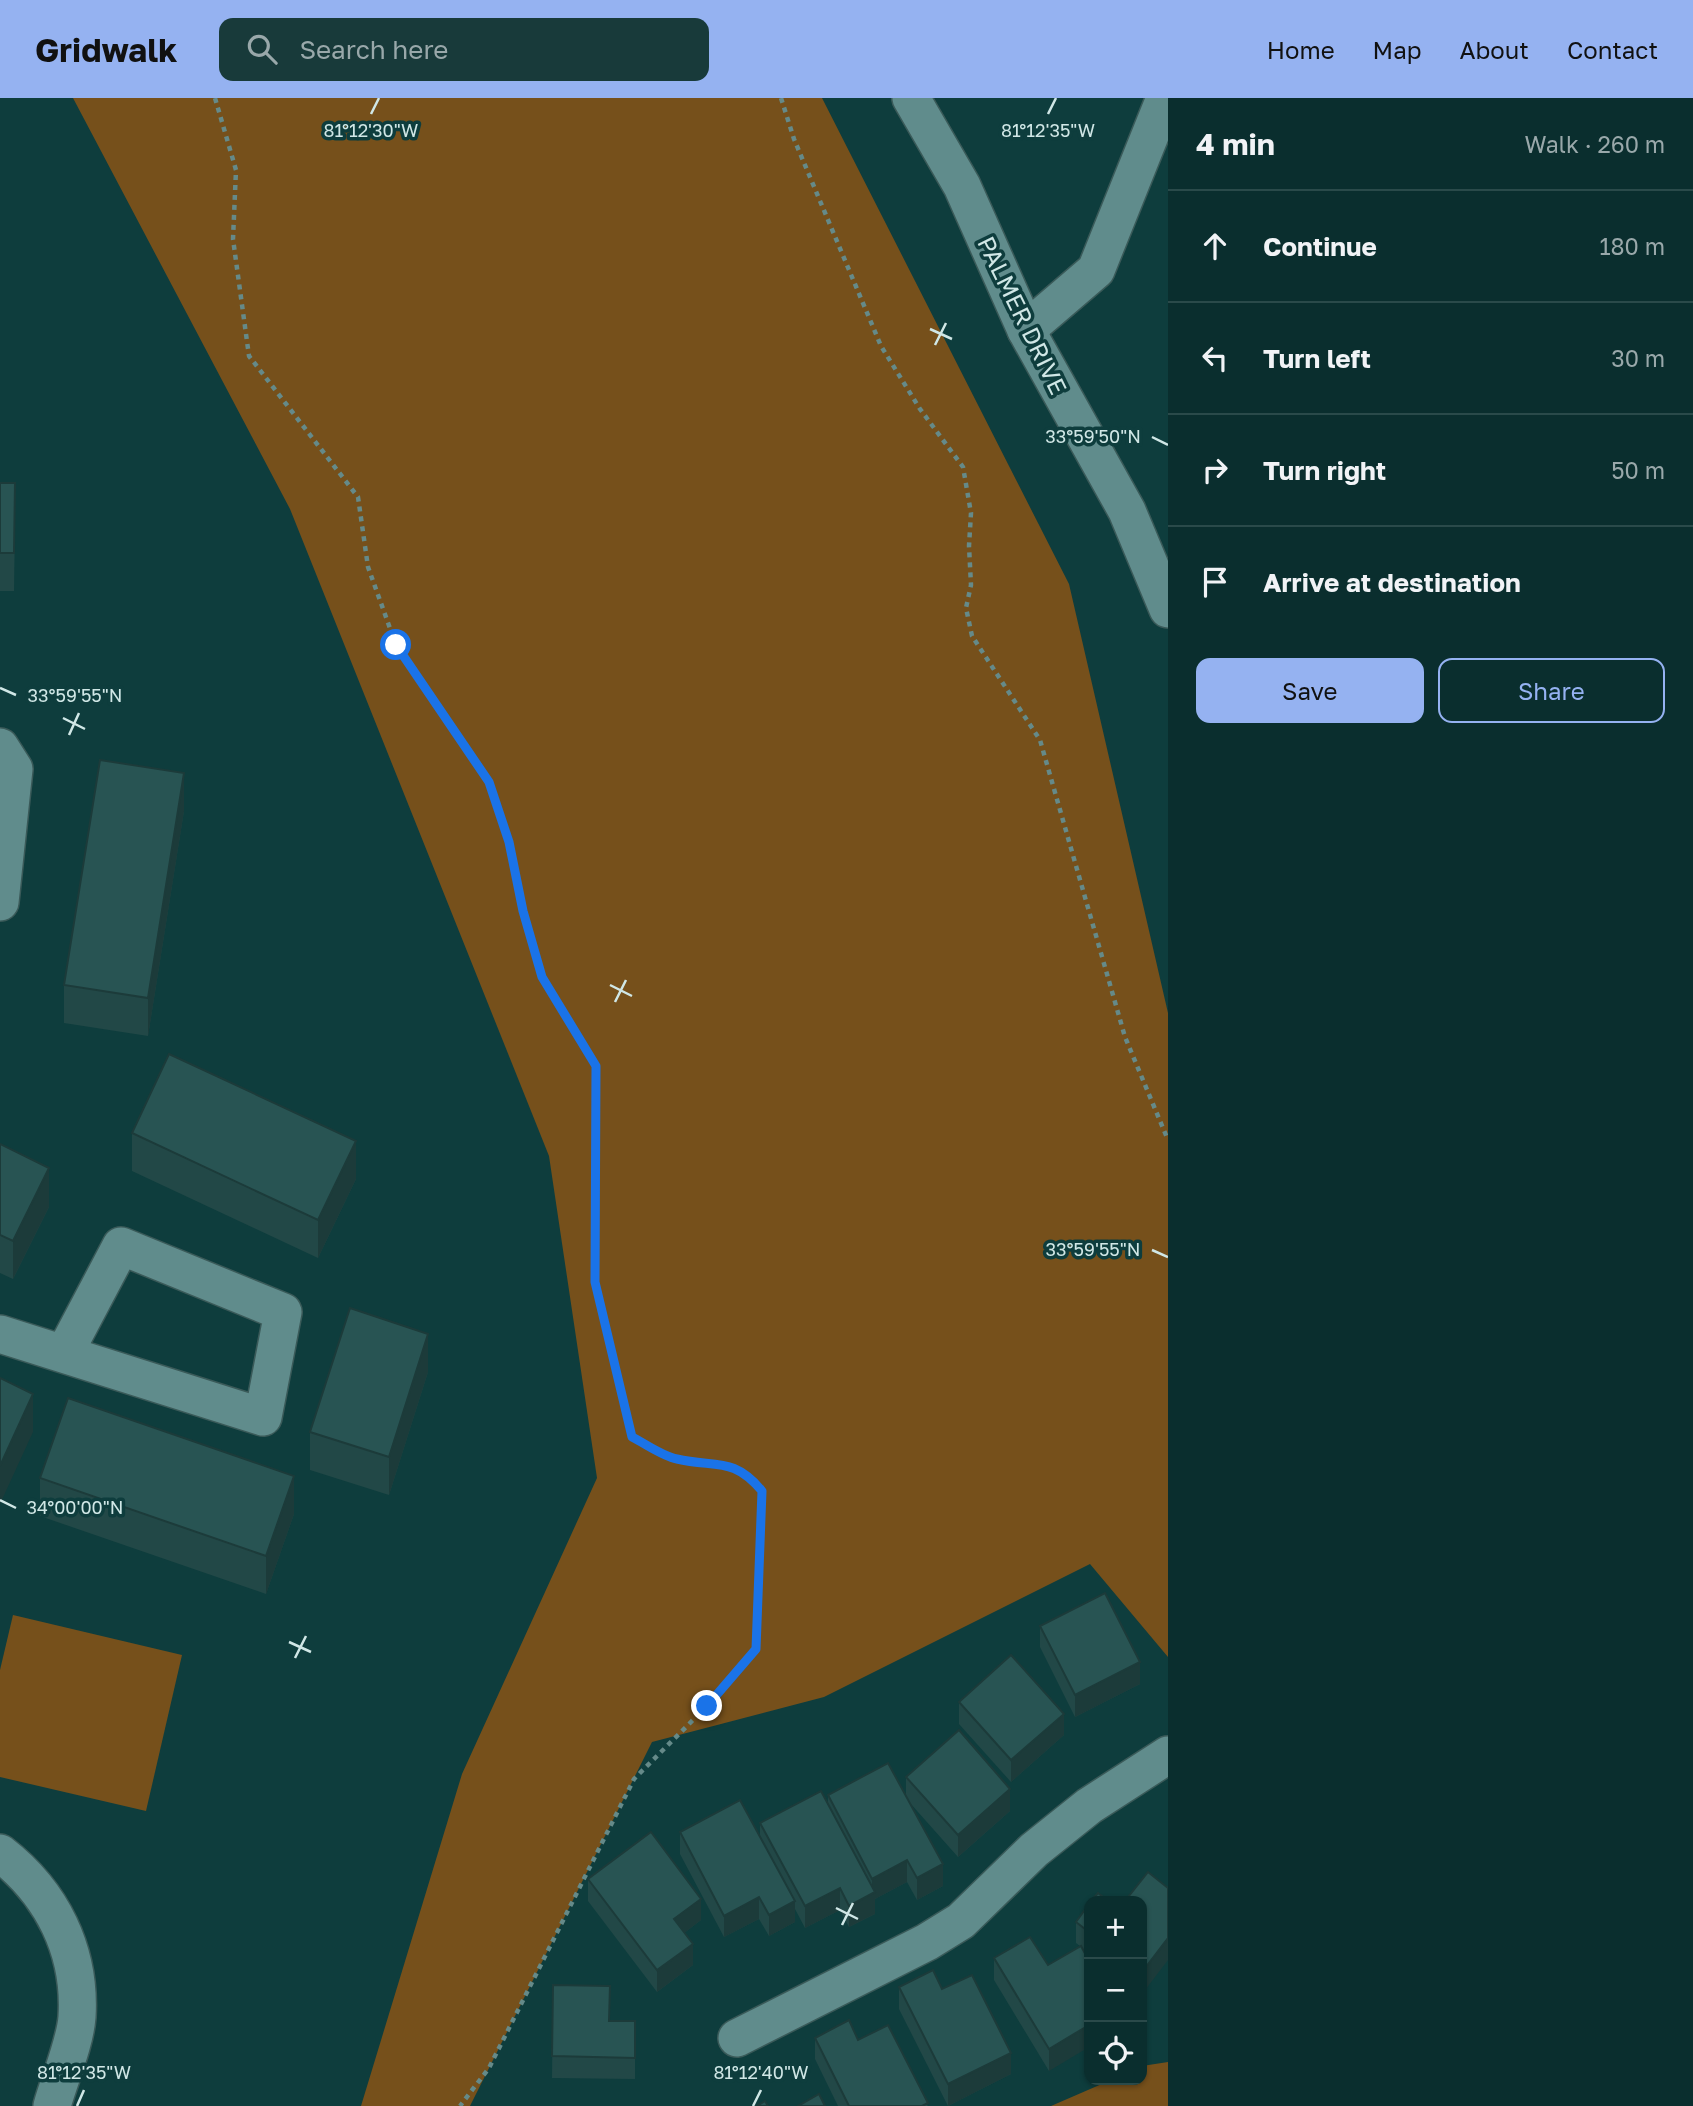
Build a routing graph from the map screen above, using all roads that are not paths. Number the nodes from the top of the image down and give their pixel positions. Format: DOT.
graph roads {
  1 [pos="911,98"];
  2 [pos="1165,98"];
  3 [pos="1026,330"];
  4 [pos="1168,609"];
  5 [pos="0,747"];
  6 [pos="0,896"];
  7 [pos="0,1334"];
  8 [pos="64,1354"];
  9 [pos="1168,1755"];
  10 [pos="0,1853"];
  11 [pos="737,2038"];
  12 [pos="52,2106"];
  1 -- 3 [label="street, PALMER DRIVE"];
  2 -- 3 [label="street"];
  3 -- 4 [label="street, PALMER DRIVE"];
  5 -- 6 [label="street"];
  7 -- 8 [label="street"];
  8 -- 8 [label="street"];
  9 -- 11 [label="street"];
  10 -- 12 [label="street"];
}
